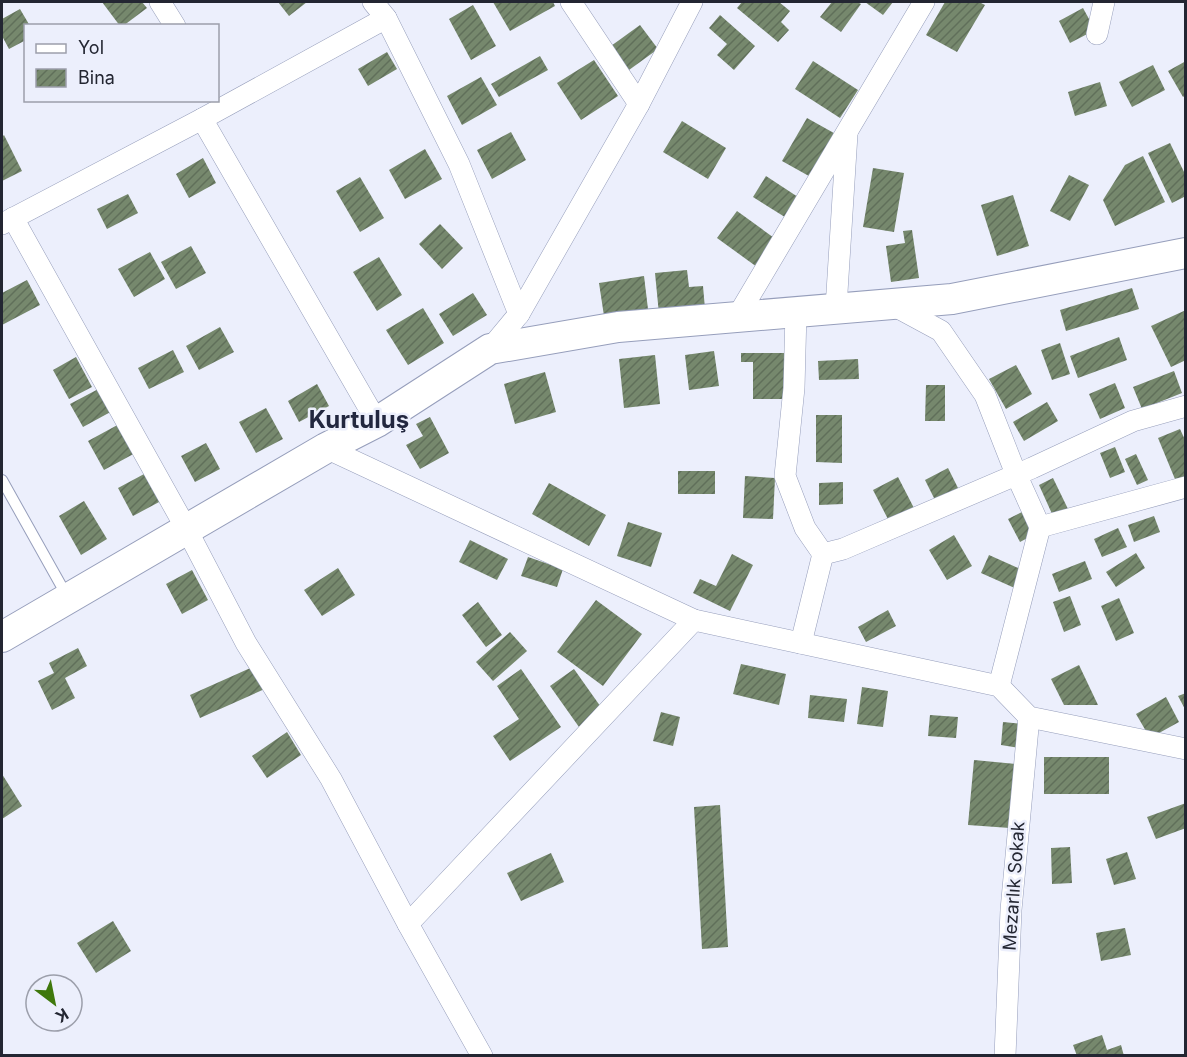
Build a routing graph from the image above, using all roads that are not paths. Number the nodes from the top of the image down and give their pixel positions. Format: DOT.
graph roads {
  1 [pos="160,2"];
  2 [pos="571,2"];
  3 [pos="692,2"];
  4 [pos="924,2"];
  5 [pos="1104,2"];
  6 [pos="379,10"];
  7 [pos="174,24"];
  8 [pos="1097,34"];
  9 [pos="222,99"];
  10 [pos="639,104"];
  11 [pos="202,119"];
  12 [pos="847,130"];
  13 [pos="7,221"];
  14 [pos="1185,253"];
  15 [pos="891,304"];
  16 [pos="836,308"];
  17 [pos="796,312"];
  18 [pos="519,314"];
  19 [pos="737,317"];
  20 [pos="490,349"];
  21 [pos="1185,406"];
  22 [pos="377,422"];
  23 [pos="326,448"];
  24 [pos="1016,474"];
  25 [pos="2,480"];
  26 [pos="1185,487"];
  27 [pos="1040,527"];
  28 [pos="187,530"];
  29 [pos="823,554"];
  30 [pos="69,598"];
  31 [pos="694,620"];
  32 [pos="2,637"];
  33 [pos="801,643"];
  34 [pos="999,686"];
  35 [pos="1029,717"];
  36 [pos="1185,749"];
  37 [pos="408,924"];
  38 [pos="482,1056"];
  39 [pos="1005,1056"];
  1 -- 7 [label="street"];
  2 -- 10 [label="street"];
  3 -- 10 [label="street"];
  4 -- 12 [label="street"];
  5 -- 8 [label="street"];
  6 -- 9 [label="street"];
  6 -- 18 [label="street"];
  9 -- 11 [label="street"];
  10 -- 18 [label="street"];
  11 -- 13 [label="street"];
  11 -- 22 [label="street"];
  12 -- 16 [label="street"];
  12 -- 19 [label="street"];
  13 -- 28 [label="street"];
  14 -- 15 [label="street"];
  15 -- 16 [label="street"];
  15 -- 24 [label="street"];
  16 -- 17 [label="street"];
  17 -- 19 [label="street"];
  17 -- 29 [label="street"];
  18 -- 20 [label="street"];
  19 -- 20 [label="street"];
  20 -- 22 [label="street"];
  21 -- 24 [label="street"];
  22 -- 23 [label="street"];
  23 -- 28 [label="street"];
  23 -- 31 [label="street"];
  24 -- 27 [label="street"];
  24 -- 29 [label="street"];
  25 -- 30 [label="lane"];
  26 -- 27 [label="street"];
  27 -- 34 [label="street"];
  28 -- 30 [label="street"];
  28 -- 37 [label="street"];
  29 -- 33 [label="street"];
  30 -- 32 [label="street"];
  31 -- 33 [label="street"];
  31 -- 37 [label="street"];
  33 -- 34 [label="street"];
  34 -- 35 [label="street"];
  35 -- 36 [label="street"];
  35 -- 39 [label="street, Mezarlık Sokak"];
  37 -- 38 [label="street"];
}
